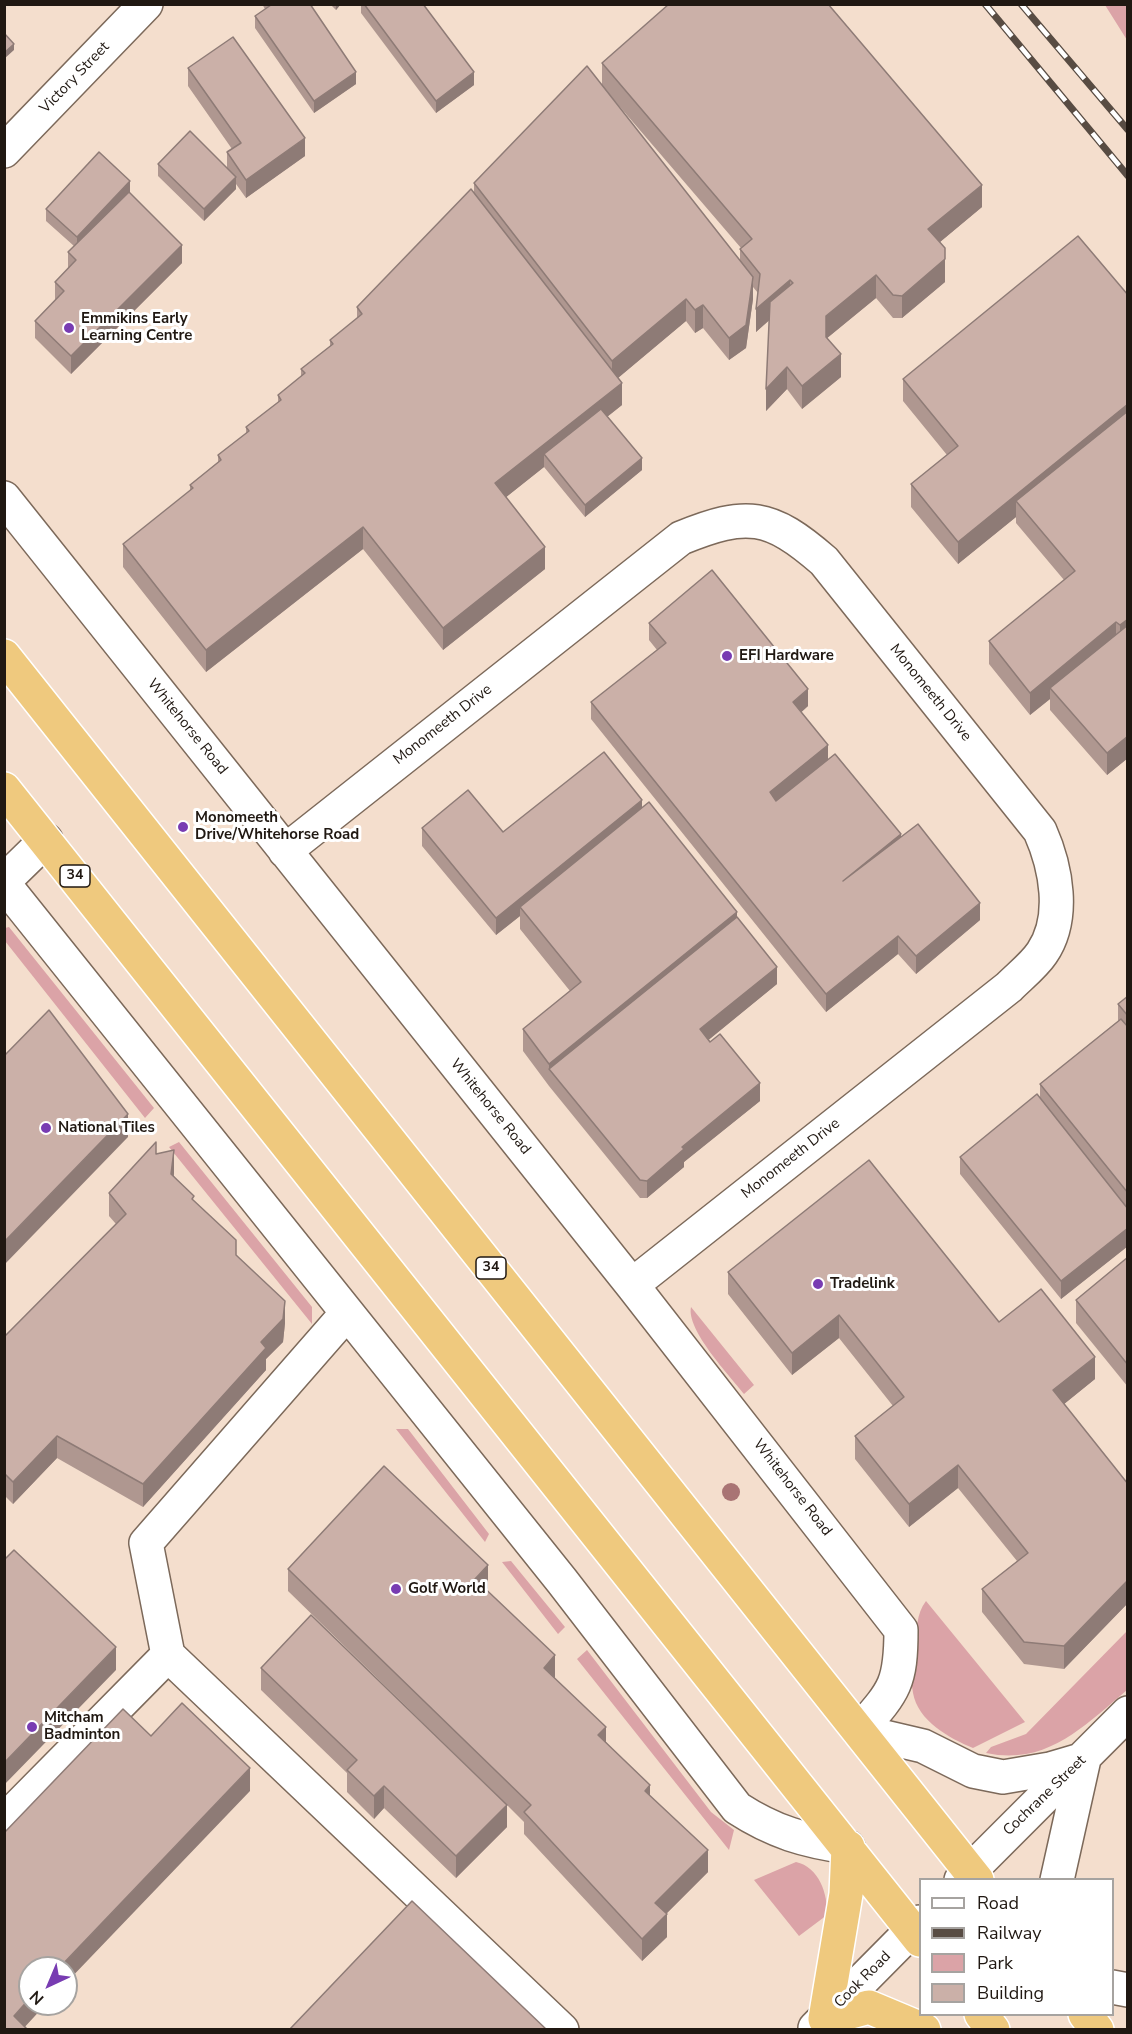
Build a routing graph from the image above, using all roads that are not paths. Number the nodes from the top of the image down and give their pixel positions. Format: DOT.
graph roads {
  1 [pos="146,4"];
  2 [pos="4,151"];
  3 [pos="4,498"];
  4 [pos="4,656"];
  5 [pos="4,789"];
  6 [pos="46,840"];
  7 [pos="285,851"];
  8 [pos="4,883"];
  9 [pos="632,1286"];
  10 [pos="347,1313"];
  11 [pos="168,1655"];
  12 [pos="1128,1713"];
  13 [pos="859,1731"];
  14 [pos="1084,1759"];
  15 [pos="4,1821"];
  16 [pos="848,1847"];
  17 [pos="969,1877"];
  18 [pos="1057,1878"];
  19 [pos="918,1931"];
  20 [pos="982,2016"];
  21 [pos="1086,2016"];
  22 [pos="819,2024"];
  23 [pos="562,2030"];
  24 [pos="924,2030"];
  25 [pos="993,2030"];
  26 [pos="1097,2030"];
  1 -- 2 [label="street, Victory Street"];
  3 -- 7 [label="street, Whitehorse Road"];
  4 -- 13 [label="highway, 34"];
  5 -- 6 [label="highway, 34"];
  6 -- 8 [label="street"];
  6 -- 16 [label="highway, 34"];
  7 -- 9 [label="street, Whitehorse Road"];
  7 -- 9 [label="street, Monomeeth Drive"];
  8 -- 10 [label="street"];
  9 -- 13 [label="street, Whitehorse Road"];
  10 -- 11 [label="street"];
  10 -- 16 [label="street"];
  11 -- 15 [label="street"];
  11 -- 23 [label="street"];
  12 -- 14 [label="street, Cochrane Street"];
  13 -- 14 [label="street"];
  13 -- 17 [label="highway, 34"];
  14 -- 17 [label="street, Cochrane Street"];
  14 -- 18 [label="street"];
  16 -- 19 [label="highway, 34"];
  16 -- 22 [label="highway"];
  19 -- 22 [label="street, Cook Road"];
  20 -- 25 [label="highway"];
  21 -- 26 [label="highway"];
  22 -- 24 [label="highway"];
}
